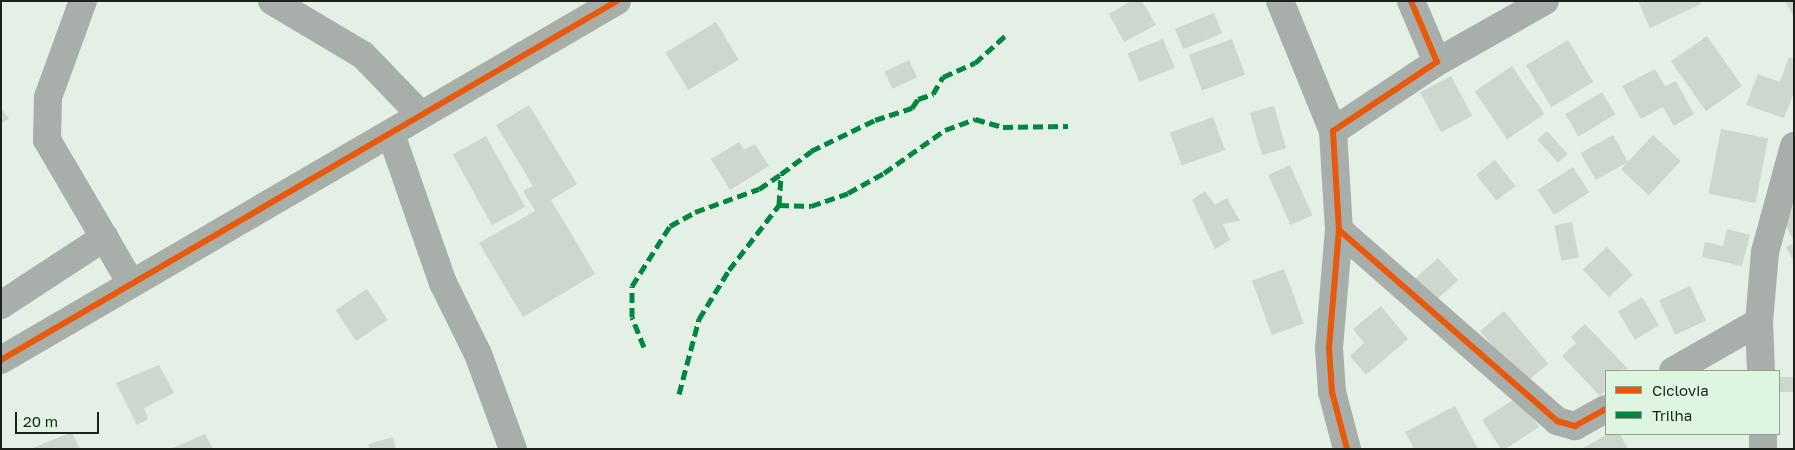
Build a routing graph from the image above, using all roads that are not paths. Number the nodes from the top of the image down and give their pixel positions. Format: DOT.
graph roads {
  1 [pos="83,1"];
  2 [pos="272,1"];
  3 [pos="617,1"];
  4 [pos="1280,1"];
  5 [pos="1412,1"];
  6 [pos="1545,1"];
  7 [pos="1437,62"];
  8 [pos="421,115"];
  9 [pos="1333,131"];
  10 [pos="391,134"];
  11 [pos="1794,146"];
  12 [pos="1338,230"];
  13 [pos="105,237"];
  14 [pos="131,283"];
  15 [pos="1,305"];
  16 [pos="1759,322"];
  17 [pos="1,360"];
  18 [pos="1675,370"];
  19 [pos="1761,370"];
  20 [pos="1605,410"];
  21 [pos="1763,435"];
  22 [pos="513,449"];
  23 [pos="1347,449"];
  24 [pos="1763,449"];
  1 -- 13 [label="street"];
  2 -- 8 [label="street"];
  3 -- 8 [label="street"];
  4 -- 9 [label="street"];
  5 -- 7 [label="street"];
  6 -- 7 [label="street"];
  7 -- 9 [label="street"];
  8 -- 10 [label="street"];
  9 -- 12 [label="street"];
  10 -- 14 [label="street"];
  10 -- 22 [label="street"];
  11 -- 16 [label="street"];
  12 -- 20 [label="street"];
  12 -- 23 [label="street"];
  13 -- 14 [label="street"];
  13 -- 15 [label="street"];
  14 -- 17 [label="street"];
  16 -- 18 [label="street"];
  16 -- 19 [label="street"];
  21 -- 24 [label="street"];
}
